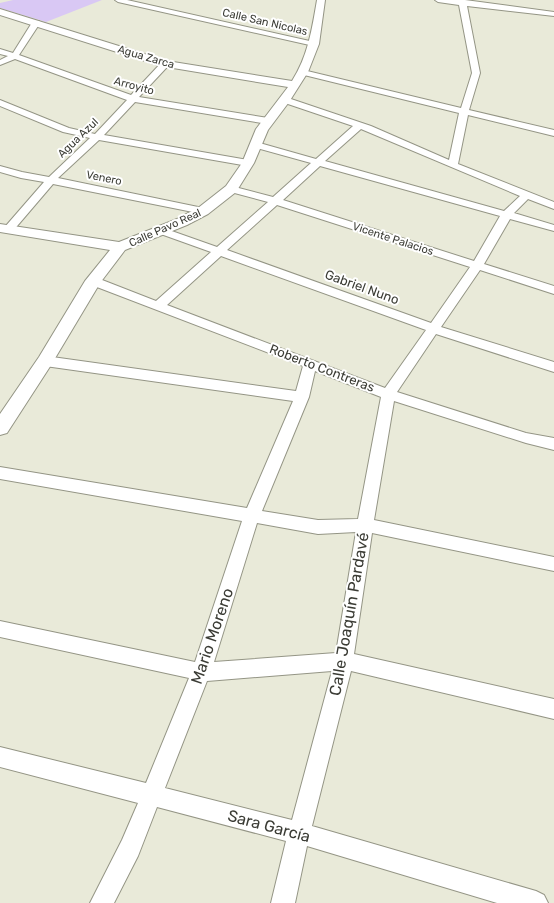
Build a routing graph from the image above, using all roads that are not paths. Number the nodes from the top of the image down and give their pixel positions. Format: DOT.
graph roads {
  1 [pos="118,0"];
  2 [pos="321,0"];
  3 [pos="438,0"];
  4 [pos="463,2"];
  5 [pos="0,12"];
  6 [pos="554,14"];
  7 [pos="36,23"];
  8 [pos="314,44"];
  9 [pos="0,51"];
  10 [pos="15,56"];
  11 [pos="0,63"];
  12 [pos="165,64"];
  13 [pos="303,72"];
  14 [pos="295,85"];
  15 [pos="133,99"];
  16 [pos="285,100"];
  17 [pos="0,103"];
  18 [pos="464,111"];
  19 [pos="268,121"];
  20 [pos="360,125"];
  21 [pos="554,133"];
  22 [pos="97,137"];
  23 [pos="256,145"];
  24 [pos="319,161"];
  25 [pos="248,163"];
  26 [pos="453,165"];
  27 [pos="0,169"];
  28 [pos="51,180"];
  29 [pos="231,190"];
  30 [pos="526,195"];
  31 [pos="275,201"];
  32 [pos="554,206"];
  33 [pos="203,211"];
  34 [pos="508,214"];
  35 [pos="554,228"];
  36 [pos="4,229"];
  37 [pos="162,231"];
  38 [pos="120,247"];
  39 [pos="218,252"];
  40 [pos="477,266"];
  41 [pos="93,281"];
  42 [pos="554,290"];
  43 [pos="158,306"];
  44 [pos="432,328"];
  45 [pos="45,361"];
  46 [pos="310,364"];
  47 [pos="554,367"];
  48 [pos="388,394"];
  49 [pos="302,397"];
  50 [pos="0,428"];
  51 [pos="554,444"];
  52 [pos="0,473"];
  53 [pos="252,515"];
  54 [pos="365,525"];
  55 [pos="554,564"];
  56 [pos="0,629"];
  57 [pos="344,661"];
  58 [pos="201,672"];
  59 [pos="554,709"];
  60 [pos="0,757"];
  61 [pos="151,795"];
  62 [pos="299,833"];
  63 [pos="102,903"];
  64 [pos="283,903"];
  65 [pos="536,903"];
  1 -- 8 [label="street, Calle San Nicolas"];
  2 -- 8 [label="street, Calle Pavo Real"];
  3 -- 4 [label="street"];
  4 -- 6 [label="street"];
  4 -- 18 [label="street"];
  5 -- 7 [label="street, Agua Zarca"];
  7 -- 10 [label="street"];
  7 -- 12 [label="street, Agua Zarca"];
  8 -- 13 [label="street, Calle Pavo Real"];
  9 -- 10 [label="street, Arroyito"];
  10 -- 11 [label="street"];
  10 -- 15 [label="street, Arroyito"];
  12 -- 14 [label="street, Agua Zarca"];
  12 -- 15 [label="street, Agua Azul"];
  13 -- 14 [label="street, Calle Pavo Real"];
  13 -- 18 [label="street"];
  14 -- 16 [label="street, Calle Pavo Real"];
  15 -- 19 [label="street, Arroyito"];
  15 -- 22 [label="street, Agua Azul"];
  16 -- 19 [label="street, Calle Pavo Real"];
  16 -- 20 [label="street"];
  17 -- 22 [label="street"];
  18 -- 21 [label="street"];
  18 -- 26 [label="street"];
  19 -- 23 [label="street, Calle Pavo Real"];
  20 -- 24 [label="street"];
  20 -- 26 [label="street"];
  22 -- 25 [label="street"];
  22 -- 28 [label="street, Agua Azul"];
  23 -- 24 [label="street"];
  23 -- 25 [label="street, Calle Pavo Real"];
  24 -- 31 [label="street"];
  24 -- 34 [label="street"];
  25 -- 29 [label="street, Calle Pavo Real"];
  26 -- 30 [label="street"];
  27 -- 28 [label="street, Venero"];
  28 -- 33 [label="street, Venero"];
  28 -- 36 [label="street, Agua Azul"];
  29 -- 31 [label="street, Vicente Palacios"];
  29 -- 33 [label="street, Calle Pavo Real"];
  30 -- 32 [label="street"];
  30 -- 34 [label="street"];
  31 -- 39 [label="street"];
  31 -- 40 [label="street, Vicente Palacios"];
  33 -- 37 [label="street, Calle Pavo Real"];
  34 -- 35 [label="street"];
  34 -- 40 [label="street"];
  36 -- 38 [label="street"];
  37 -- 38 [label="street, Calle Pavo Real"];
  37 -- 39 [label="street, Gabriel Nuno"];
  38 -- 41 [label="street, Calle Pavo Real"];
  39 -- 43 [label="street"];
  39 -- 44 [label="street, Gabriel Nuno"];
  40 -- 42 [label="street, Vicente Palacios"];
  40 -- 44 [label="street"];
  41 -- 43 [label="street, Roberto Contreras"];
  41 -- 45 [label="street, Calle Pavo Real"];
  43 -- 46 [label="street, Roberto Contreras"];
  44 -- 47 [label="street, Gabriel Nuno"];
  44 -- 48 [label="street"];
  45 -- 49 [label="street"];
  45 -- 50 [label="street, Calle Pavo Real"];
  46 -- 48 [label="street, Roberto Contreras"];
  46 -- 49 [label="street, Mario Moreno"];
  48 -- 51 [label="street, Roberto Contreras"];
  48 -- 54 [label="street, Calle Joaquín Pardavé"];
  49 -- 53 [label="street, Mario Moreno"];
  52 -- 53 [label="street"];
  53 -- 54 [label="street"];
  53 -- 58 [label="street, Mario Moreno"];
  54 -- 55 [label="street"];
  54 -- 57 [label="street, Calle Joaquín Pardavé"];
  56 -- 58 [label="street"];
  57 -- 58 [label="street"];
  57 -- 59 [label="street"];
  57 -- 62 [label="street, Calle Joaquín Pardavé"];
  58 -- 61 [label="street, Mario Moreno"];
  60 -- 61 [label="street, Sara García"];
  61 -- 62 [label="street, Sara García"];
  61 -- 63 [label="street, Mario Moreno"];
  62 -- 64 [label="street, Calle Joaquín Pardavé"];
  62 -- 65 [label="street, Sara García"];
}
